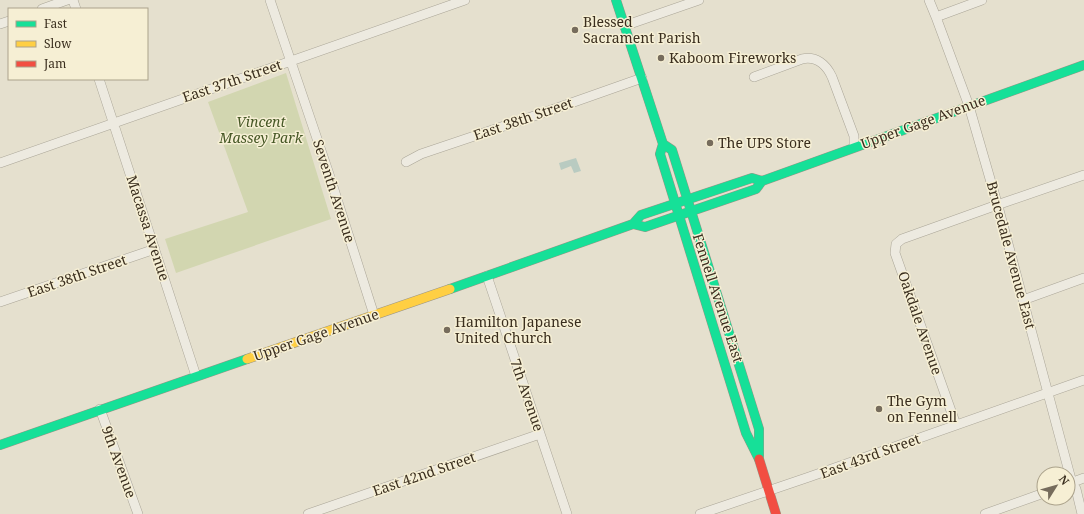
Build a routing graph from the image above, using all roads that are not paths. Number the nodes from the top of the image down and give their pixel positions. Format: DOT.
graph roads {
  1 [pos="67,0"];
  2 [pos="270,0"];
  3 [pos="465,0"];
  4 [pos="616,0"];
  5 [pos="699,0"];
  6 [pos="928,0"];
  7 [pos="982,0"];
  8 [pos="45,8"];
  9 [pos="936,17"];
  10 [pos="624,26"];
  11 [pos="290,61"];
  12 [pos="1084,65"];
  13 [pos="754,77"];
  14 [pos="642,78"];
  15 [pos="99,80"];
  16 [pos="969,106"];
  17 [pos="114,123"];
  18 [pos="663,144"];
  19 [pos="854,147"];
  20 [pos="406,162"];
  21 [pos="0,163"];
  22 [pos="1084,175"];
  23 [pos="762,181"];
  24 [pos="687,199"];
  25 [pos="674,203"];
  26 [pos="998,205"];
  27 [pos="691,212"];
  28 [pos="679,216"];
  29 [pos="632,224"];
  30 [pos="155,249"];
  31 [pos="487,276"];
  32 [pos="1084,278"];
  33 [pos="1023,300"];
  34 [pos="0,302"];
  35 [pos="374,314"];
  36 [pos="196,376"];
  37 [pos="1084,380"];
  38 [pos="1049,392"];
  39 [pos="100,409"];
  40 [pos="956,425"];
  41 [pos="540,434"];
  42 [pos="0,445"];
  43 [pos="759,458"];
  44 [pos="1066,466"];
  45 [pos="1076,489"];
  46 [pos="769,490"];
  47 [pos="1036,496"];
  48 [pos="138,514"];
  49 [pos="308,514"];
  50 [pos="567,514"];
  51 [pos="700,514"];
  52 [pos="776,514"];
  53 [pos="985,514"];
  54 [pos="1082,514"];
  1 -- 8 [label="street"];
  2 -- 11 [label="street, Seventh Avenue"];
  3 -- 11 [label="street, East 37th Street"];
  4 -- 10 [label="main road, Fennell Avenue East"];
  5 -- 10 [label="street"];
  6 -- 9 [label="street, Brucedale Avenue East"];
  7 -- 9 [label="street"];
  9 -- 16 [label="street, Brucedale Avenue East"];
  10 -- 14 [label="main road, Fennell Avenue East"];
  11 -- 17 [label="street, East 37th Street"];
  11 -- 35 [label="street, Seventh Avenue"];
  12 -- 16 [label="main road, Upper Gage Avenue"];
  13 -- 19 [label="street"];
  14 -- 18 [label="main road, Fennell Avenue East"];
  14 -- 20 [label="street, East 38th Street"];
  15 -- 17 [label="street, Macassa Avenue"];
  16 -- 19 [label="main road, Upper Gage Avenue"];
  16 -- 26 [label="street, Brucedale Avenue East"];
  17 -- 21 [label="street, East 37th Street"];
  17 -- 30 [label="street, Macassa Avenue"];
  18 -- 24 [label="main road, Fennell Avenue East"];
  18 -- 25 [label="main road, Fennell Avenue East"];
  19 -- 23 [label="main road, Upper Gage Avenue"];
  22 -- 26 [label="street"];
  23 -- 24 [label="main road, Upper Gage Avenue"];
  23 -- 27 [label="main road, Upper Gage Avenue"];
  24 -- 25 [label="main road, Upper Gage Avenue"];
  24 -- 27 [label="main road, Fennell Avenue East"];
  25 -- 28 [label="main road, Fennell Avenue East"];
  25 -- 29 [label="main road, Upper Gage Avenue"];
  26 -- 33 [label="street, Brucedale Avenue East"];
  26 -- 40 [label="street, Oakdale Avenue"];
  27 -- 28 [label="main road, Upper Gage Avenue"];
  27 -- 43 [label="main road, Fennell Avenue East"];
  28 -- 29 [label="main road, Upper Gage Avenue"];
  28 -- 43 [label="main road, Fennell Avenue East"];
  29 -- 31 [label="main road, Upper Gage Avenue"];
  30 -- 34 [label="street, East 38th Street"];
  30 -- 36 [label="street, Macassa Avenue"];
  31 -- 35 [label="main road, Upper Gage Avenue"];
  31 -- 41 [label="street, 7th Avenue"];
  32 -- 33 [label="street"];
  33 -- 38 [label="street, Brucedale Avenue East"];
  35 -- 36 [label="main road, Upper Gage Avenue"];
  36 -- 39 [label="main road, Upper Gage Avenue"];
  37 -- 38 [label="street, East 43rd Street"];
  38 -- 40 [label="street, East 43rd Street"];
  38 -- 44 [label="street, Brucedale Avenue East"];
  39 -- 42 [label="main road, Upper Gage Avenue"];
  39 -- 48 [label="street, 9th Avenue"];
  40 -- 46 [label="street, East 43rd Street"];
  41 -- 49 [label="street, East 42nd Street"];
  41 -- 50 [label="street, 7th Avenue"];
  43 -- 46 [label="main road, Fennell Avenue East"];
  45 -- 54 [label="street, Brucedale Avenue East"];
  46 -- 51 [label="street, East 43rd Street"];
  46 -- 52 [label="main road, Fennell Avenue East"];
  47 -- 53 [label="street"];
}
